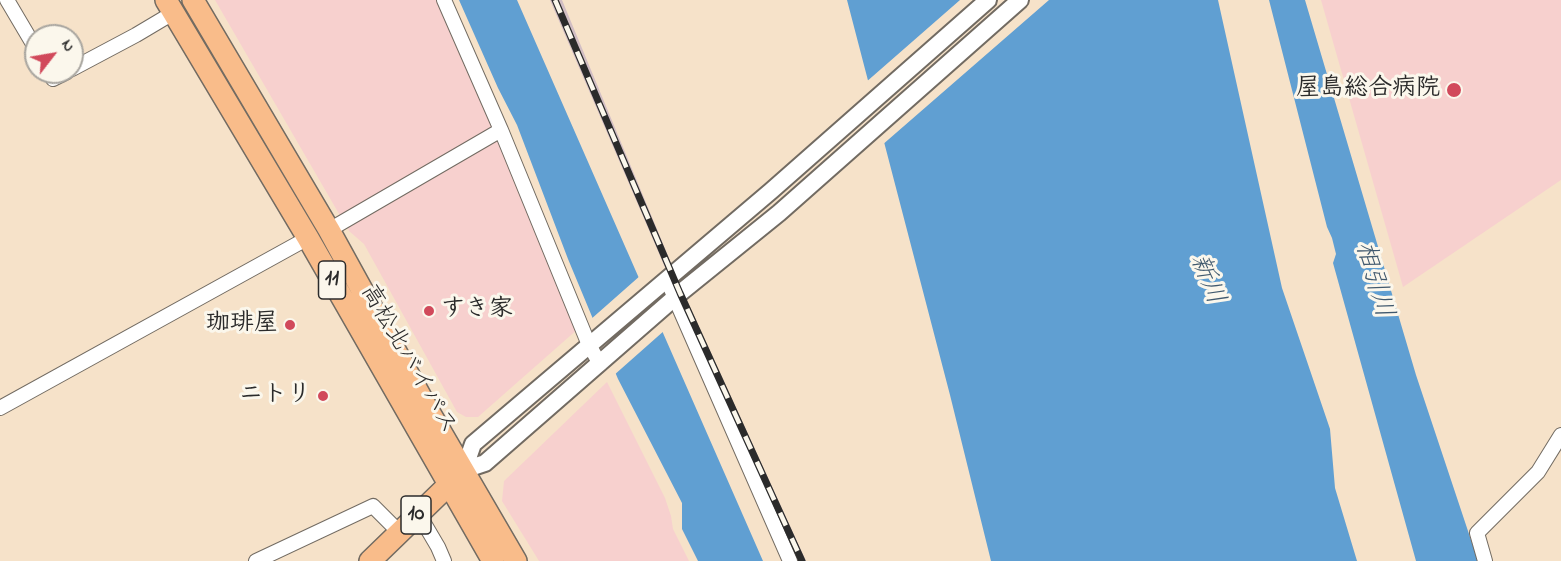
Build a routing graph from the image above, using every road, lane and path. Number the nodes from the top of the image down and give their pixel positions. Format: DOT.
graph roads {
  1 [pos="8,0"];
  2 [pos="193,0"];
  3 [pos="444,0"];
  4 [pos="988,0"];
  5 [pos="1020,0"];
  6 [pos="170,6"];
  7 [pos="24,28"];
  8 [pos="84,61"];
  9 [pos="501,130"];
  10 [pos="329,230"];
  11 [pos="308,238"];
  12 [pos="667,280"];
  13 [pos="675,298"];
  14 [pos="593,342"];
  15 [pos="602,362"];
  16 [pos="0,408"];
  17 [pos="1561,435"];
  18 [pos="456,477"];
  19 [pos="418,513"];
  20 [pos="399,532"];
  21 [pos="256,561"];
  22 [pos="370,561"];
  23 [pos="444,561"];
  24 [pos="493,561"];
  25 [pos="516,561"];
  26 [pos="790,561"];
  27 [pos="1485,561"];
  1 -- 7 [label="street"];
  2 -- 10 [label="main road, 高松北バイパス / 11"];
  3 -- 9 [label="street"];
  4 -- 12 [label="street"];
  5 -- 13 [label="street"];
  6 -- 8 [label="street"];
  6 -- 11 [label="main road, 高松北バイパス / 11"];
  9 -- 10 [label="street"];
  9 -- 14 [label="street"];
  10 -- 18 [label="main road, 高松北バイパス / 11"];
  11 -- 16 [label="street"];
  11 -- 18 [label="main road, 高松北バイパス / 11"];
  12 -- 13 [label="street"];
  12 -- 14 [label="street"];
  13 -- 15 [label="street"];
  13 -- 26 [label="street"];
  14 -- 15 [label="street"];
  14 -- 18 [label="street"];
  15 -- 18 [label="street"];
  17 -- 27 [label="street"];
  18 -- 19 [label="main road, 10"];
  18 -- 24 [label="main road, 高松北バイパス / 11"];
  18 -- 25 [label="main road, 高松北バイパス / 11"];
  19 -- 20 [label="main road, 10"];
  19 -- 23 [label="street"];
  20 -- 21 [label="street"];
  20 -- 22 [label="main road, 10"];
}
